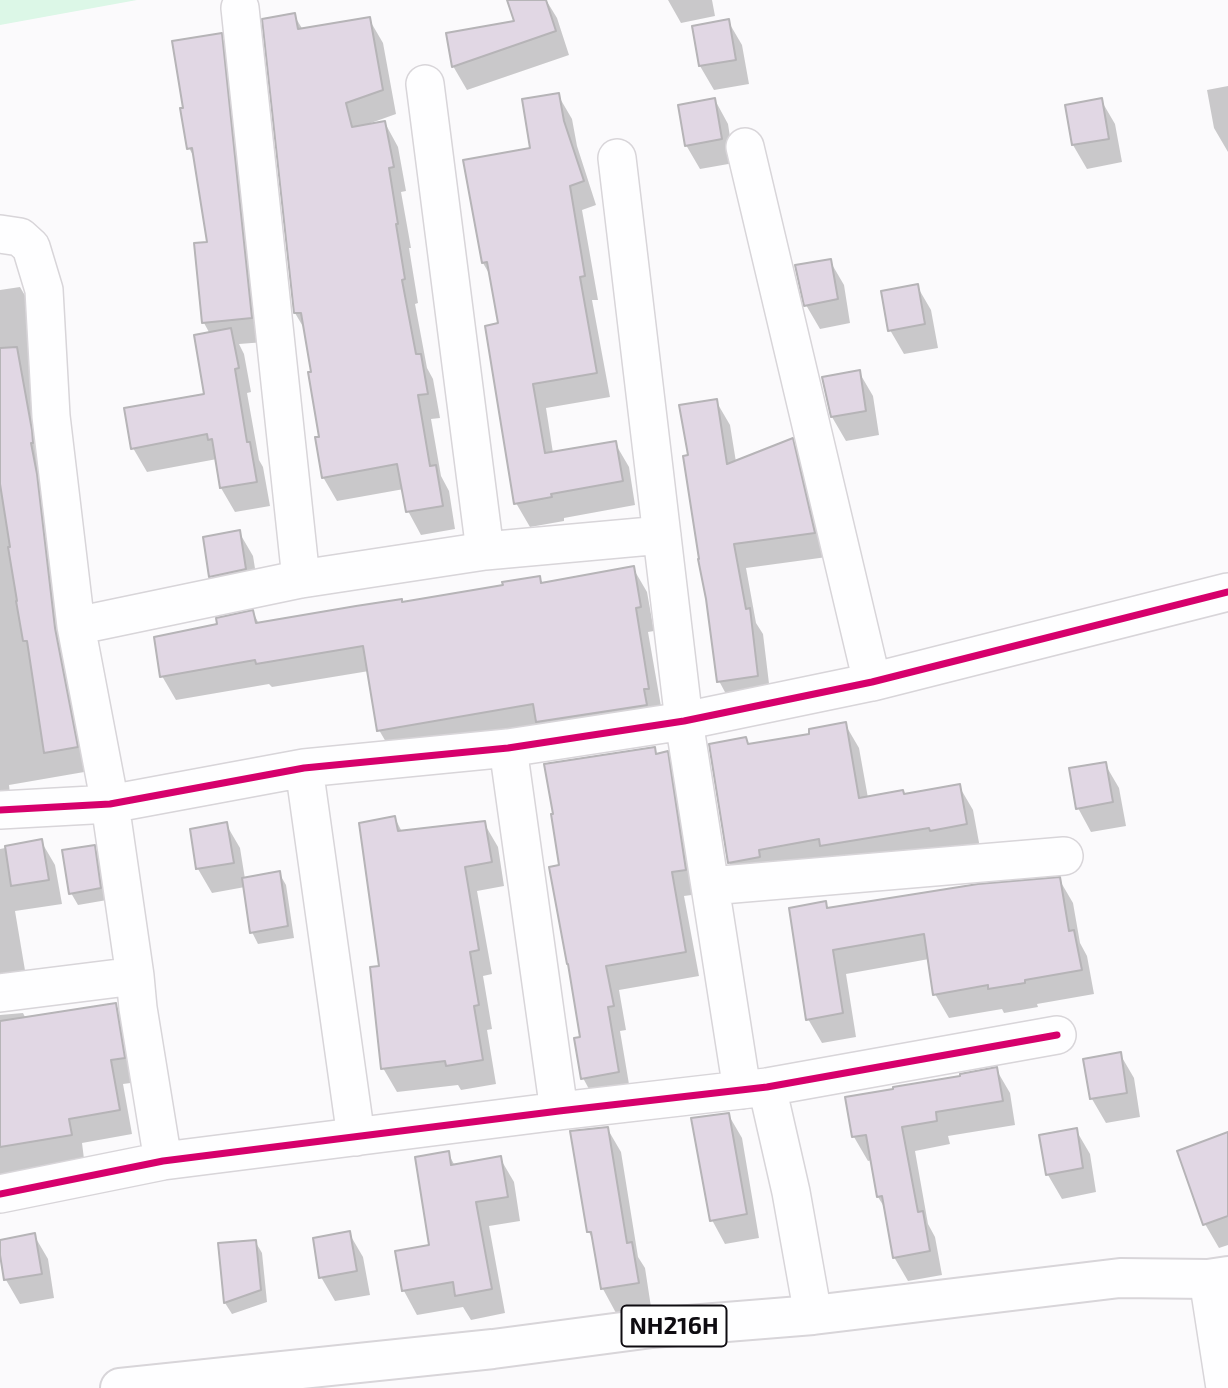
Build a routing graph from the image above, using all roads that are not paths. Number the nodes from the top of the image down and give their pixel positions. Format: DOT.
graph roads {
  1 [pos="240,8"];
  2 [pos="425,84"];
  3 [pos="745,147"];
  4 [pos="617,158"];
  5 [pos="0,234"];
  6 [pos="662,535"];
  7 [pos="485,551"];
  8 [pos="301,579"];
  9 [pos="1228,592"];
  10 [pos="76,626"];
  11 [pos="872,682"];
  12 [pos="684,721"];
  13 [pos="508,748"];
  14 [pos="304,768"];
  15 [pos="110,804"];
  16 [pos="0,810"];
  17 [pos="1064,856"];
  18 [pos="710,886"];
  19 [pos="135,976"];
  20 [pos="0,993"];
  21 [pos="1057,1035"];
  22 [pos="754,1089"];
  23 [pos="559,1111"];
  24 [pos="356,1137"];
  25 [pos="163,1161"];
  26 [pos="0,1194"];
  27 [pos="1218,1278"];
  28 [pos="813,1315"];
  29 [pos="120,1388"];
  30 [pos="1225,1388"];
  1 -- 8 [label="street"];
  2 -- 7 [label="street"];
  3 -- 11 [label="street"];
  4 -- 6 [label="street"];
  5 -- 10 [label="street"];
  6 -- 7 [label="street"];
  6 -- 12 [label="street"];
  7 -- 8 [label="street"];
  8 -- 10 [label="street"];
  9 -- 11 [label="street"];
  10 -- 15 [label="street"];
  11 -- 12 [label="street"];
  12 -- 13 [label="street"];
  12 -- 18 [label="street"];
  13 -- 14 [label="street"];
  13 -- 23 [label="street"];
  14 -- 15 [label="street"];
  14 -- 24 [label="street"];
  15 -- 16 [label="street"];
  15 -- 19 [label="street"];
  17 -- 18 [label="street"];
  18 -- 22 [label="street"];
  19 -- 20 [label="street"];
  19 -- 25 [label="street"];
  21 -- 22 [label="street"];
  22 -- 23 [label="street"];
  22 -- 28 [label="street"];
  23 -- 24 [label="street"];
  24 -- 25 [label="street"];
  25 -- 26 [label="street"];
  27 -- 28 [label="highway, NH216H"];
  27 -- 30 [label="street"];
  28 -- 29 [label="highway, NH216H"];
}
